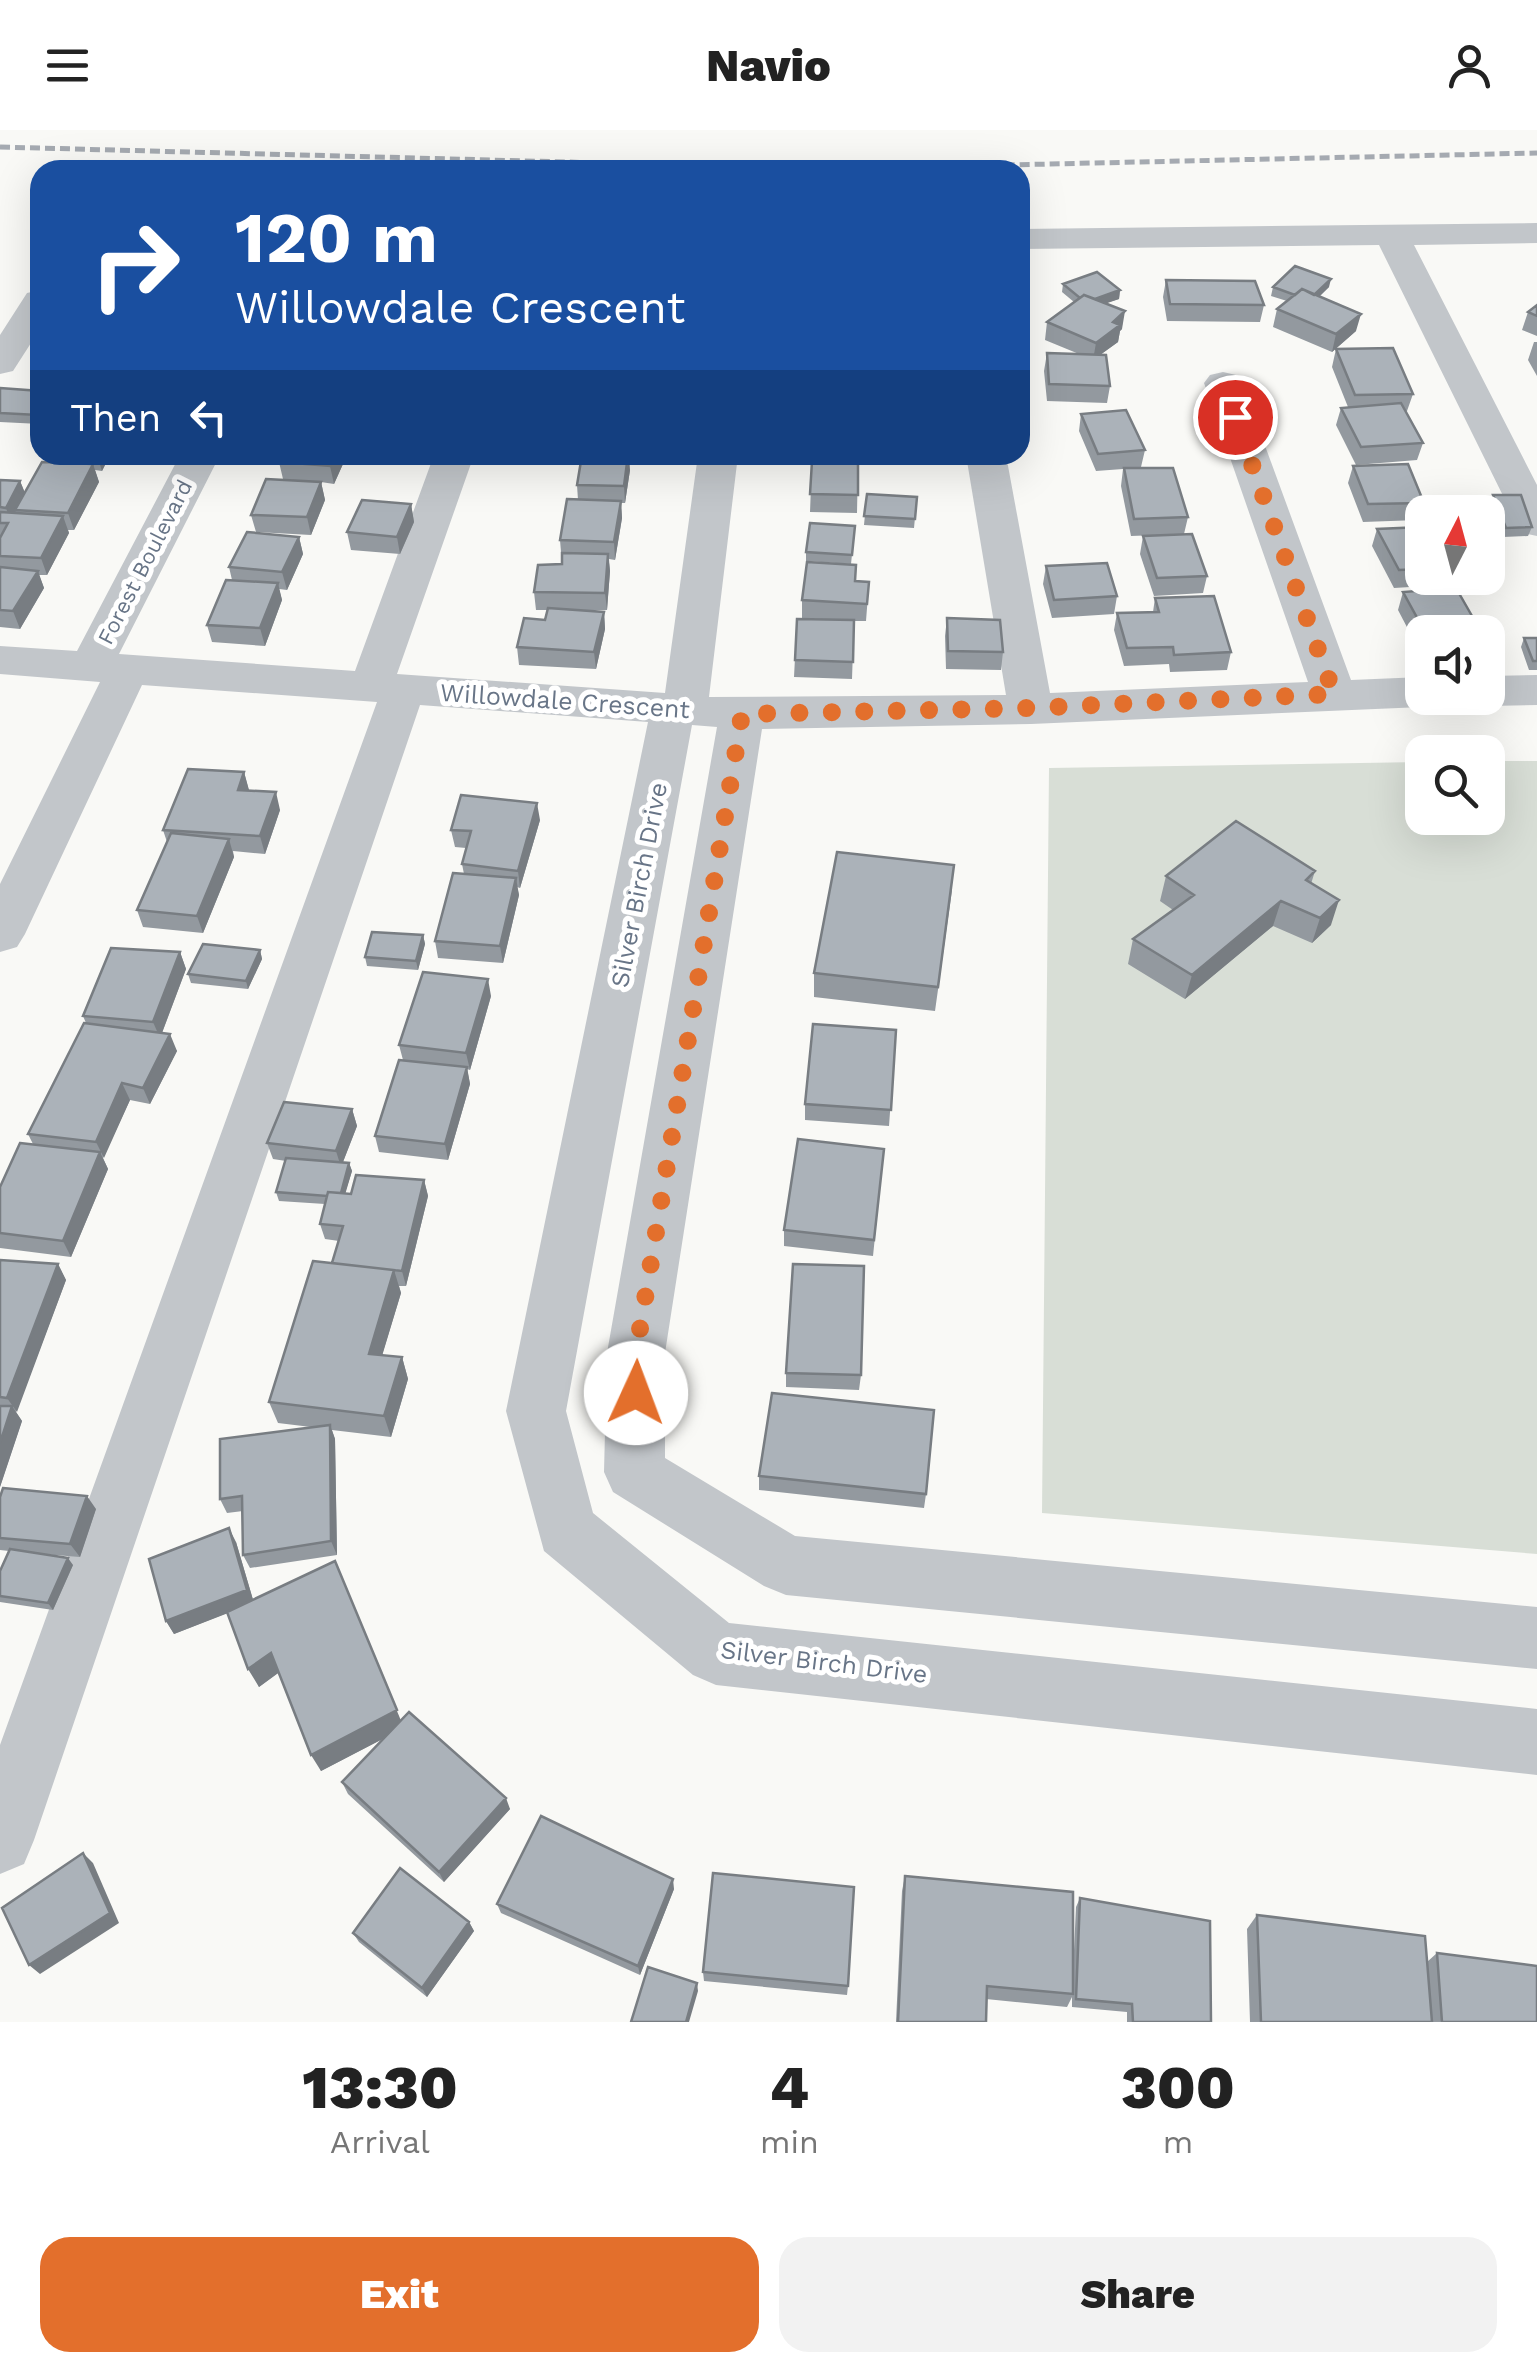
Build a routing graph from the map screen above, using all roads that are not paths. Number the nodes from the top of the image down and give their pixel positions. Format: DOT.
graph roads {
  1 [pos="1537,234"];
  2 [pos="1393,238"];
  3 [pos="1030,239"];
  4 [pos="30,317"];
  5 [pos="0,364"];
  6 [pos="1223,382"];
  7 [pos="195,465"];
  8 [pos="451,465"];
  9 [pos="716,465"];
  10 [pos="988,465"];
  11 [pos="1537,524"];
  12 [pos="0,664"];
  13 [pos="95,669"];
  14 [pos="387,688"];
  15 [pos="1537,690"];
  16 [pos="1505,691"];
  17 [pos="1405,692"];
  18 [pos="1334,694"];
  19 [pos="1031,708"];
  20 [pos="679,710"];
  21 [pos="742,714"];
  22 [pos="0,934"];
  23 [pos="1537,1638"];
  24 [pos="1537,1742"];
  25 [pos="0,1840"];
  1 -- 2 [label="street"];
  2 -- 3 [label="street"];
  2 -- 11 [label="street"];
  4 -- 5 [label="street"];
  6 -- 18 [label="street"];
  7 -- 13 [label="street, Forest Boulevard"];
  8 -- 14 [label="street"];
  9 -- 20 [label="street, Silver Birch Drive"];
  10 -- 19 [label="street"];
  12 -- 13 [label="street, Willowdale Crescent"];
  13 -- 14 [label="street, Willowdale Crescent"];
  13 -- 22 [label="street, Forest Boulevard"];
  14 -- 20 [label="street, Willowdale Crescent"];
  14 -- 25 [label="street"];
  15 -- 16 [label="street"];
  17 -- 18 [label="street, Willowdale Crescent"];
  18 -- 19 [label="street, Willowdale Crescent"];
  19 -- 21 [label="street, Willowdale Crescent"];
  20 -- 21 [label="street, Willowdale Crescent"];
  20 -- 24 [label="street, Silver Birch Drive"];
  21 -- 23 [label="street"];
}
